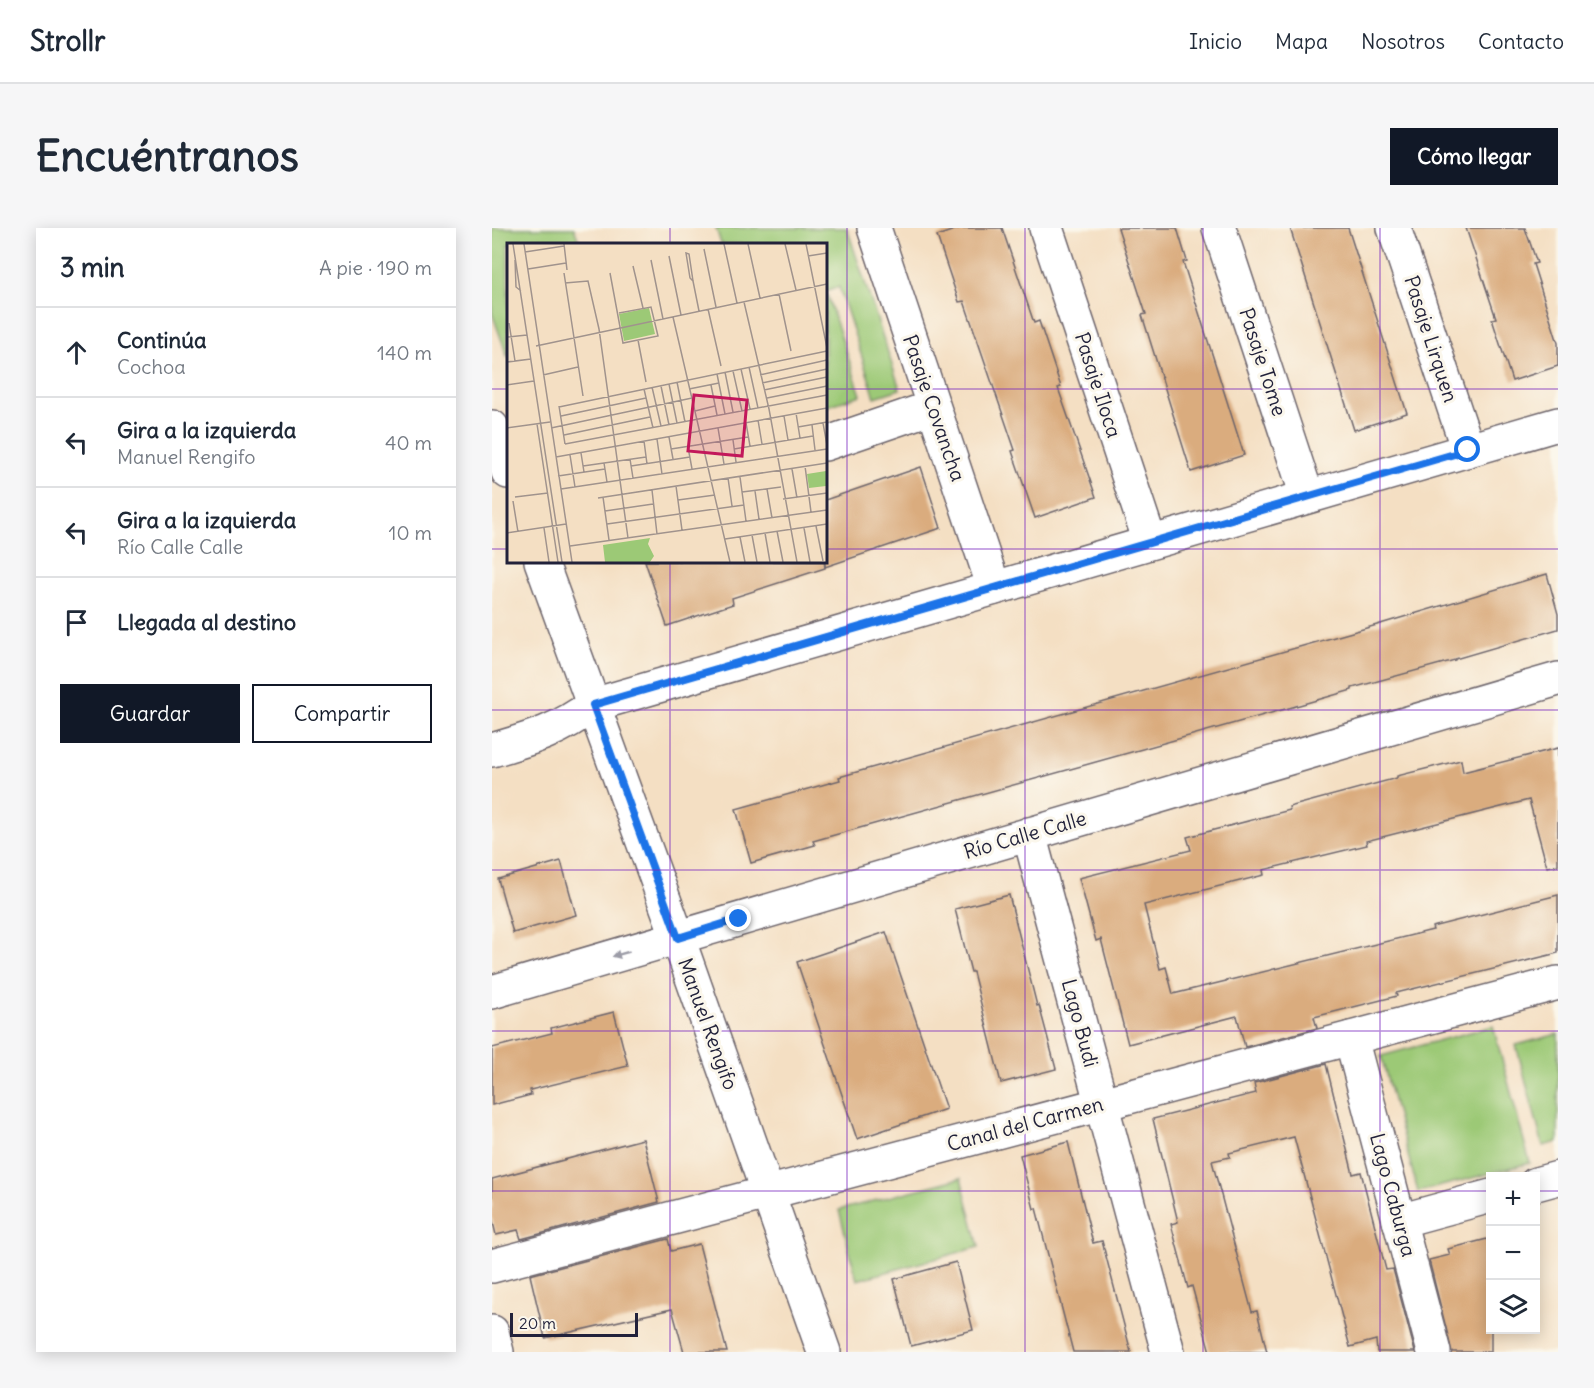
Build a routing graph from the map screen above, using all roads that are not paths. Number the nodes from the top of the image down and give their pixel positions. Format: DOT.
graph roads {
  1 [pos="873,228"];
  2 [pos="1046,228"];
  3 [pos="1219,228"];
  4 [pos="1394,228"];
  5 [pos="933,407"];
  6 [pos="1558,424"];
  7 [pos="492,427"];
  8 [pos="826,444"];
  9 [pos="1468,450"];
  10 [pos="507,469"];
  11 [pos="1307,496"];
  12 [pos="1150,542"];
  13 [pos="541,562"];
  14 [pos="994,588"];
  15 [pos="1558,679"];
  16 [pos="593,705"];
  17 [pos="492,750"];
  18 [pos="1029,834"];
  19 [pos="678,938"];
  20 [pos="1558,983"];
  21 [pos="492,992"];
  22 [pos="1351,1038"];
  23 [pos="1101,1104"];
  24 [pos="1558,1178"];
  25 [pos="1540,1183"];
  26 [pos="768,1193"];
  27 [pos="1486,1197"];
  28 [pos="1400,1221"];
  29 [pos="492,1266"];
  30 [pos="492,1332"];
  31 [pos="497,1352"];
  32 [pos="824,1352"];
  33 [pos="1168,1352"];
  34 [pos="1434,1352"];
  1 -- 5 [label="street, Pasaje Covancha"];
  2 -- 12 [label="street, Pasaje Iloca"];
  3 -- 11 [label="street, Pasaje Tome"];
  4 -- 9 [label="street, Pasaje Lirquen"];
  5 -- 8 [label="street"];
  5 -- 14 [label="street, Pasaje Covancha"];
  6 -- 9 [label="street"];
  7 -- 10 [label="street"];
  9 -- 11 [label="street"];
  11 -- 12 [label="street"];
  12 -- 14 [label="street"];
  13 -- 16 [label="street, Manuel Rengifo"];
  14 -- 16 [label="street"];
  15 -- 18 [label="street, Río Calle Calle"];
  16 -- 17 [label="street"];
  16 -- 19 [label="street, Manuel Rengifo"];
  18 -- 19 [label="street, Río Calle Calle"];
  18 -- 23 [label="street, Lago Budi"];
  19 -- 21 [label="street, Río Calle Calle, one-way"];
  19 -- 26 [label="street, Manuel Rengifo"];
  20 -- 22 [label="street, Canal del Carmen"];
  22 -- 23 [label="street, Canal del Carmen"];
  22 -- 28 [label="street, Lago Caburga"];
  23 -- 26 [label="street, Canal del Carmen"];
  23 -- 33 [label="street, Lago Budi"];
  24 -- 25 [label="street"];
  26 -- 29 [label="street, Canal del Carmen"];
  26 -- 32 [label="street, Manuel Rengifo"];
  27 -- 28 [label="street"];
  28 -- 34 [label="street, Lago Caburga"];
  30 -- 31 [label="street"];
}
